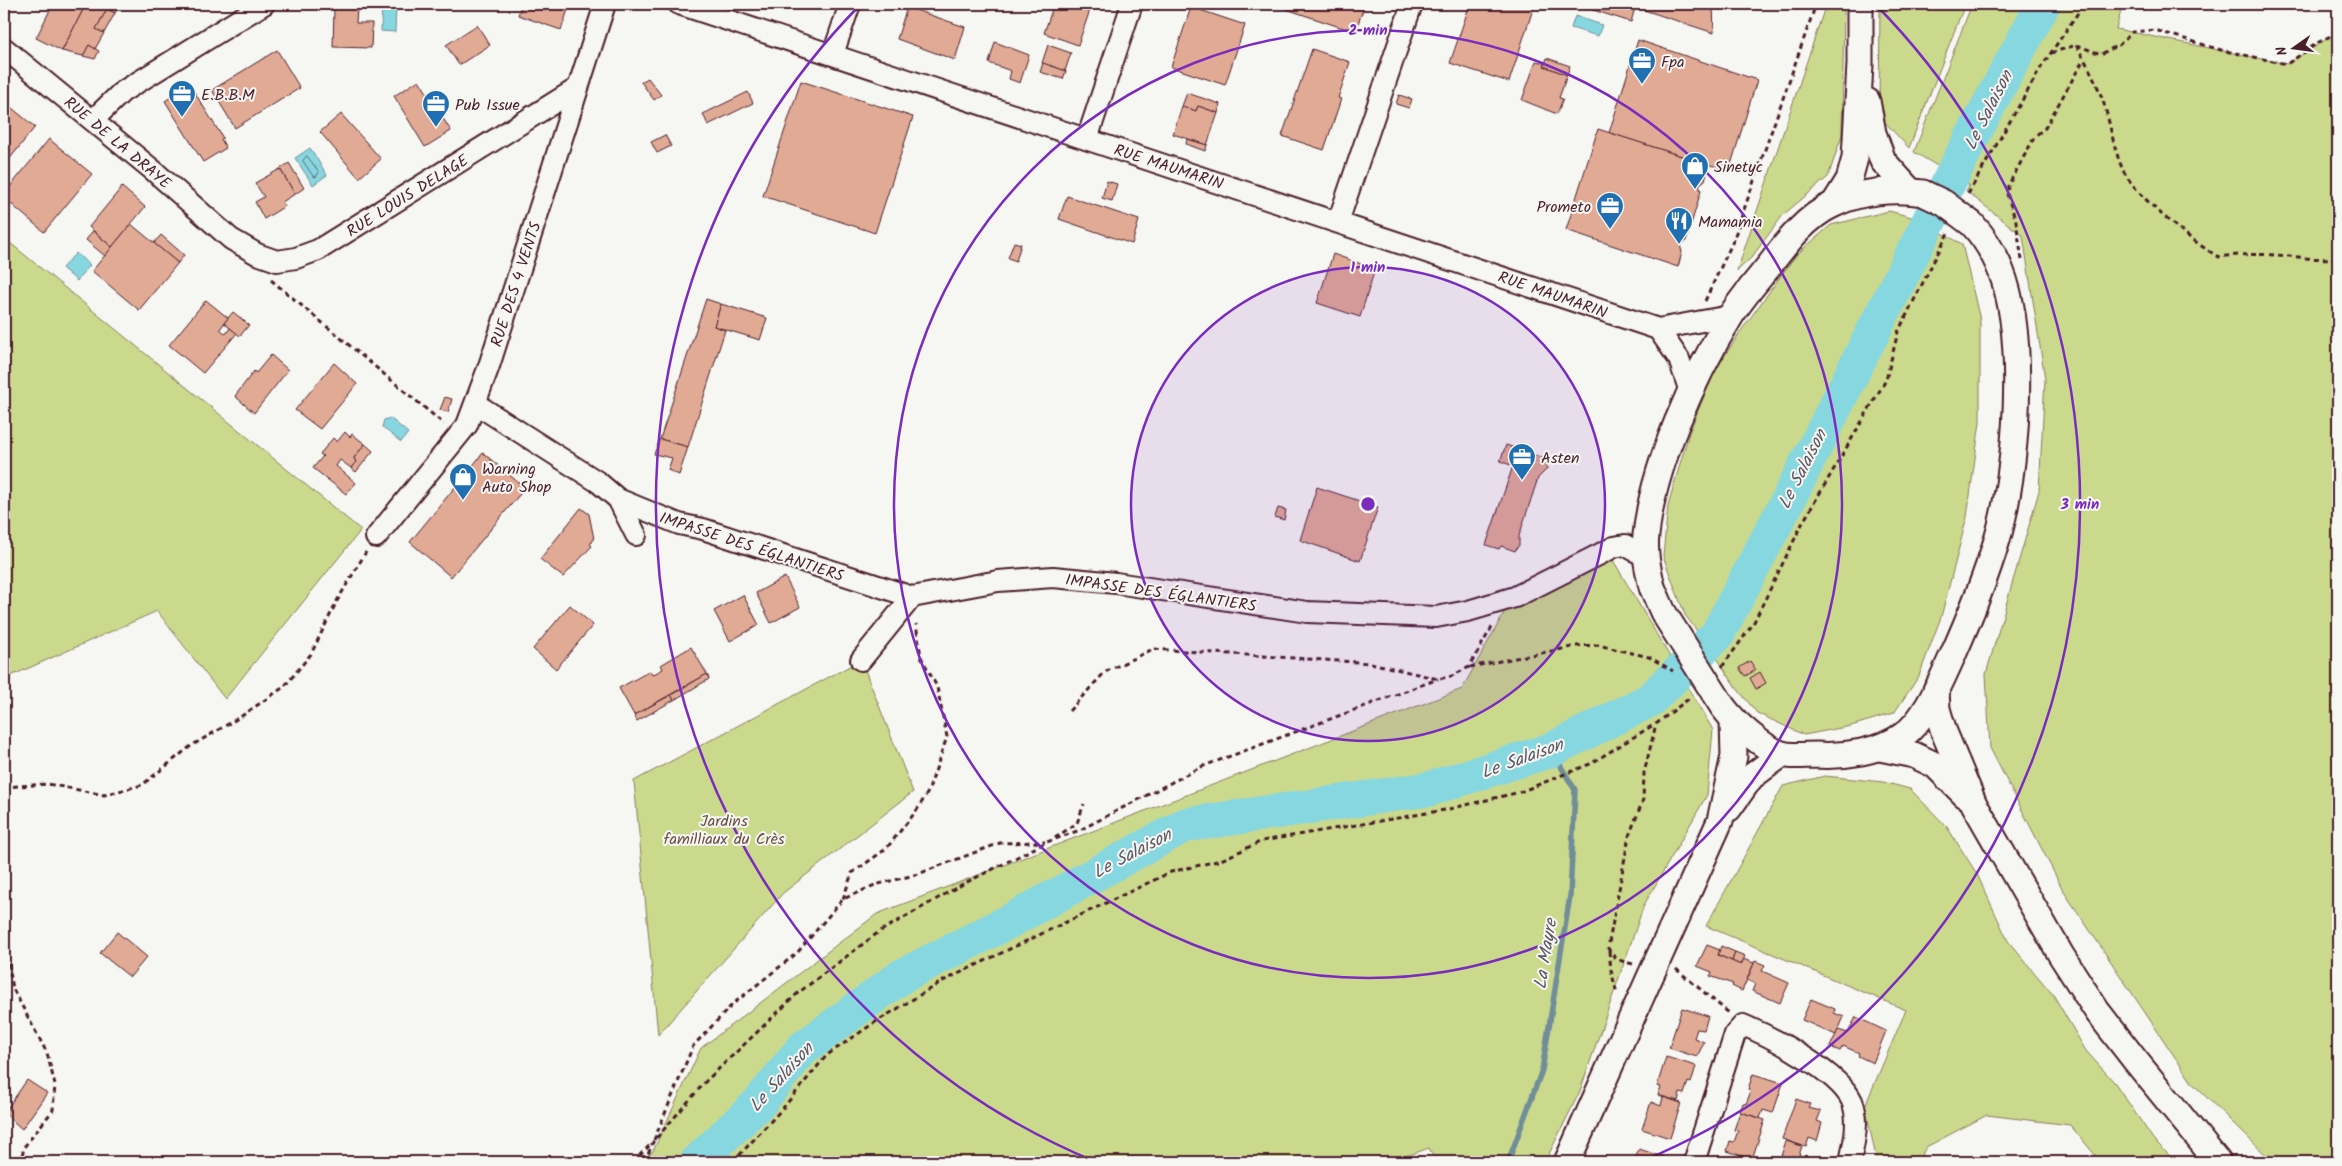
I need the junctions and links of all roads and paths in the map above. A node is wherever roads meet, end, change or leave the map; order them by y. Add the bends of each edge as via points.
1 (264, 4) edge
2 (605, 4) edge
3 (679, 4) edge
4 (850, 4) edge
5 (1132, 4) edge
6 (1412, 4) edge
7 (1860, 4) edge
8 (2084, 4) edge
9 (2338, 32) edge
10 (2076, 45) junction
11 (4, 48) edge
12 (2051, 53) junction
13 (833, 54) junction
14 (2084, 59) junction
15 (1860, 64) junction
16 (576, 89) junction
17 (93, 120) junction
18 (1087, 139) junction
19 (1972, 187) dead end
20 (1916, 192) junction
21 (1834, 204) junction
22 (1338, 222) junction
23 (231, 238) joint
24 (1944, 242) dead end
25 (2338, 260) edge
26 (2024, 269) dead end
27 (268, 278) dead end
28 (1730, 316) junction
29 (1658, 329) junction
30 (1690, 392) junction
31 (476, 404) junction
32 (458, 436) junction
33 (618, 499) junction
34 (636, 535) dead end
35 (376, 537) joint
36 (1646, 552) junction
37 (912, 597) junction
38 (1495, 622) dead end
39 (861, 660) dead end
40 (1469, 667) junction
41 (1717, 672) dead end
42 (1677, 674) dead end
43 (1438, 679) junction
44 (1688, 688) dead end
45 (1936, 690) junction
46 (1069, 711) dead end
47 (1728, 714) junction
48 (1656, 724) junction
49 (1880, 748) junction
50 (1782, 754) junction
51 (4, 787) edge
52 (1084, 804) dead end
53 (1974, 804) junction
54 (1720, 821) junction
55 (1048, 842) junction
56 (843, 899) junction
57 (4, 937) edge
58 (1608, 948) junction
59 (1660, 957) junction
60 (1633, 1017) junction
61 (1743, 1025) junction
62 (653, 1142) junction
63 (21, 1162) edge
64 (633, 1162) edge
65 (645, 1162) edge
66 (733, 1162) edge
67 (1567, 1162) edge
68 (1694, 1162) edge
69 (1850, 1162) edge
70 (2218, 1162) edge

1 - 17 street via 122,92
2 - 16 street, RUE DES 4 VENTS
3 - 13 street, RUE MAUMARIN
4 - 13 street
5 - 18 street
6 - 22 street
7 - 15 main road
8 - 12 path
9 - 10 path via 2287,64 2221,50 2155,30 2132,32 2119,45 2102,54
10 - 12 path
10 - 14 path
11 - 17 street, RUE DE LA DRAYE
12 - 19 path
13 - 18 street, RUE MAUMARIN
14 - 25 path via 2101,94 2123,170 2149,202 2191,238 2219,257 2283,254
14 - 26 path via 2045,128 2035,136 2008,186
15 - 20 main road via 1873,133 1883,161
15 - 21 main road via 1855,158 1849,180
16 - 23 street, RUE LOUIS DELAGE via 318,250 277,261 257,254
16 - 31 street, RUE DES 4 VENTS
17 - 23 street, RUE DE LA DRAYE
18 - 22 street, RUE MAUMARIN
20 - 21 main road via 1860,195
20 - 45 main road, bridge via 1944,203 1986,239 2002,272 2014,321 2017,384 2012,465 1998,539 1968,623
21 - 28 main road via 1791,237
22 - 29 street, RUE MAUMARIN
24 - 41 path via 1898,332 1886,380 1803,522 1753,624
27 - 32 path
28 - 29 street
28 - 30 main road
29 - 30 street via 1679,359
30 - 36 main road via 1663,464 1648,520
31 - 32 street, RUE DES 4 VENTS
31 - 33 street, IMPASSE DES ÉGLANTIERS via 598,482
32 - 35 street, RUE DES 4 VENTS
33 - 34 street, IMPASSE DES ÉGLANTIERS
33 - 37 street, IMPASSE DES ÉGLANTIERS via 679,524
35 - 51 path via 345,587 311,654 284,687 190,746 142,785 104,795 48,784
36 - 37 street, IMPASSE DES ÉGLANTIERS via 1639,553 1625,545 1614,547 1515,597 1436,617 1307,612 1116,583 1053,577 998,581
36 - 47 main road, bridge via 1652,587 1663,612
37 - 39 street
37 - 56 path via 921,657 937,687 947,737 928,792 917,810 886,849 852,873
38 - 40 path
40 - 42 path via 1598,644 1649,657
40 - 43 path
43 - 46 path via 1371,664 1153,650 1104,672
43 - 55 path via 1201,768 1080,830
44 - 48 path via 1695,694
45 - 49 main road via 1920,717 1903,736
45 - 53 main road via 1937,709 1944,732
47 - 50 main road
47 - 54 main road via 1734,756
48 - 58 path via 1644,773 1643,800 1628,836
48 - 66 path via 1590,764 1520,792 1445,810 1262,840 1221,860 1162,877 941,982 874,1022 827,1055 784,1108
49 - 50 main road via 1829,756
49 - 53 main road via 1914,755 1935,765
50 - 54 main road via 1751,777
52 - 55 path via 1077,823
53 - 70 main road via 2097,1011
54 - 59 main road
55 - 56 path via 1000,843
55 - 62 path via 962,884 879,932 798,993 706,1081
56 - 62 path via 796,953 733,1004 693,1046
57 - 63 path via 13,990 47,1053 54,1085 53,1110 24,1147
58 - 59 path via 1612,956 1635,965
58 - 60 path via 1620,1005
59 - 60 main road
59 - 61 path
60 - 67 main road
61 - 68 street via 1736,1034
61 - 69 street via 1822,1068 1842,1086 1852,1101 1856,1117
62 - 64 path
62 - 65 path

